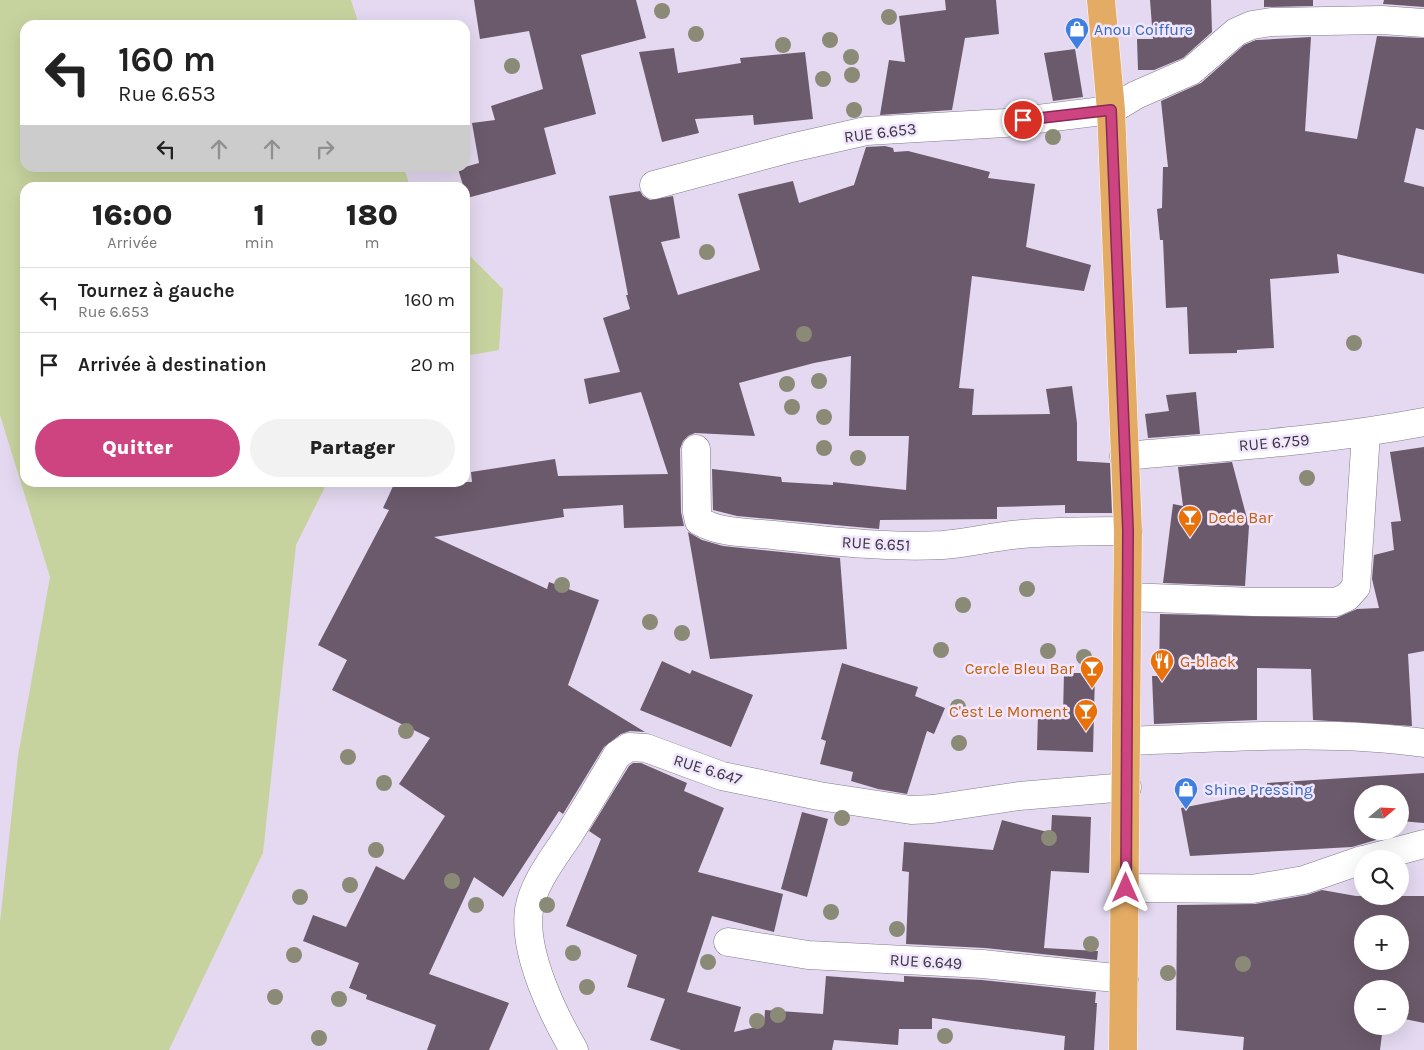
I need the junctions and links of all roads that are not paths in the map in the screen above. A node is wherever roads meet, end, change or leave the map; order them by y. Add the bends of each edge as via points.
1 (1101, 0) edge
2 (1424, 23) edge
3 (1111, 110) junction
4 (654, 186) dead end
5 (1424, 422) edge
6 (1366, 433) junction
7 (696, 448) dead end
8 (1124, 456) junction
9 (1128, 530) junction
10 (1128, 597) junction
11 (1128, 740) junction
12 (1424, 743) edge
13 (1127, 787) junction
14 (1424, 844) edge
15 (1401, 850) edge
16 (1354, 863) edge
17 (1126, 888) junction
18 (728, 942) dead end
19 (1124, 979) junction
20 (574, 1050) edge
21 (1123, 1050) edge

1 - 3 highway
2 - 3 street via 1382,20 1252,25 1236,32 1191,71 1136,95
3 - 4 street, RUE 6.653 via 1005,123 866,131
3 - 8 highway
5 - 6 street, RUE 6.759
6 - 8 street, RUE 6.759
6 - 10 street via 1356,587 1347,597 1336,602 1253,602
7 - 9 street, RUE 6.651 via 697,512 699,521 709,527 742,533 900,545 944,545 1031,533
8 - 9 highway
9 - 10 highway
10 - 11 highway
11 - 12 street via 1305,737 1395,739
11 - 13 highway
13 - 17 highway
13 - 20 street, RUE 6.647 via 1018,796 911,810 819,796 722,776 646,748 629,747 617,755 538,885 529,910 530,940 541,983
14 - 15 street
16 - 17 street via 1304,880 1252,890
17 - 19 highway
18 - 19 street, RUE 6.649 via 808,955 983,964
19 - 21 highway

